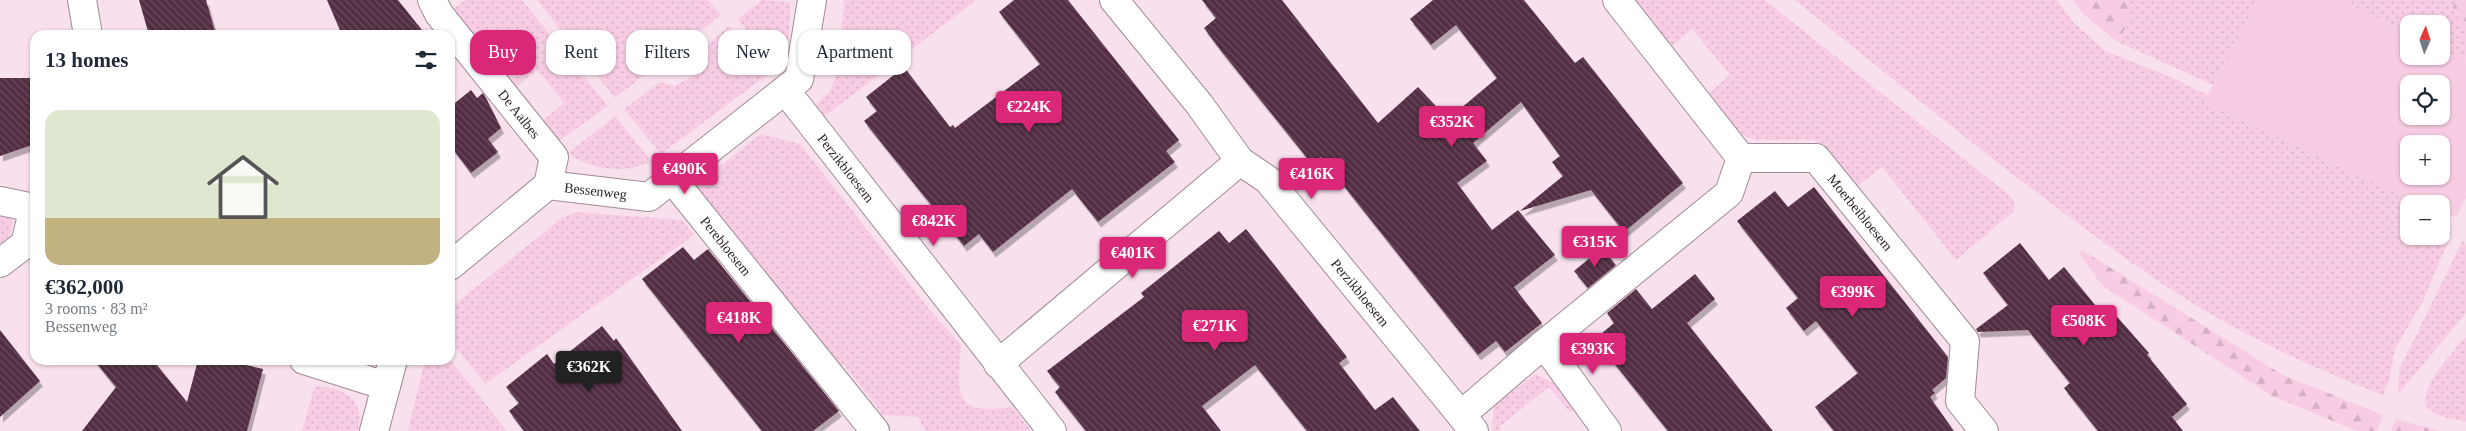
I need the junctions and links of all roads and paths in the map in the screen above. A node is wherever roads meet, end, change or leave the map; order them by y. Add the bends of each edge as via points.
1 (82, 0) edge
2 (432, 0) edge
3 (812, 0) edge
4 (1114, 0) edge
5 (1617, 0) edge
6 (87, 30) edge
7 (452, 30) edge
8 (455, 34) edge
9 (785, 90) junction
10 (1741, 158) junction
11 (1240, 161) junction
12 (672, 179) junction
13 (548, 185) junction
14 (0, 201) edge
15 (30, 206) edge
16 (30, 226) edge
17 (455, 262) edge
18 (0, 263) edge
19 (1544, 344) junction
20 (998, 364) junction
21 (320, 365) edge
22 (392, 365) edge
23 (386, 386) junction
24 (1468, 423) edge
25 (374, 431) edge
26 (875, 431) edge
27 (1052, 431) edge
28 (1607, 431) edge
29 (1984, 431) edge

1 - 6 street
2 - 7 street, De Aalbes
3 - 9 street, Bessenweg via 799,78
4 - 11 street, Perzikbloesem via 1199,104
5 - 10 street
8 - 13 street, De Aalbes via 554,157
9 - 12 street, Bessenweg
9 - 20 street, Perzikbloesem
10 - 19 street via 1729,193
10 - 29 street, Moerbeibloesem via 1816,158 1965,340 1960,400
11 - 20 street
11 - 24 street, Perzikbloesem via 1268,180
12 - 13 street, Bessenweg via 649,197
12 - 26 street, Perebloesem
13 - 17 street, Bessenweg
14 - 15 street
16 - 18 street via 25,244
19 - 24 street
19 - 28 street
20 - 27 street, Perzikbloesem
21 - 23 street
22 - 23 street
23 - 25 street

